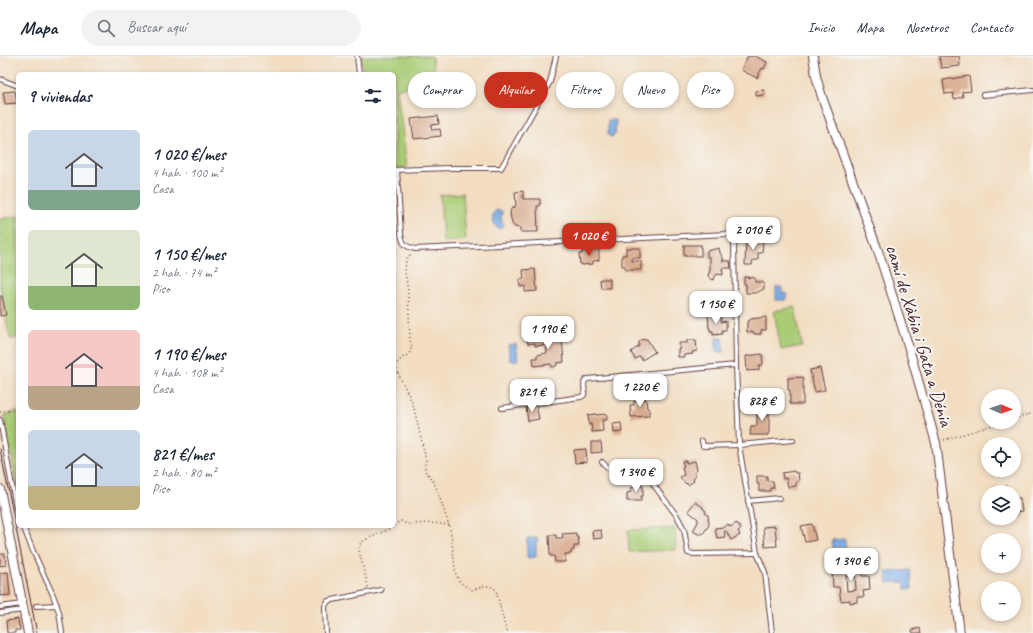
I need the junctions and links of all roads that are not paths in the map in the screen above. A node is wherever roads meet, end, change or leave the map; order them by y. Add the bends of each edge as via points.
1 (357, 56) edge
2 (556, 56) edge
3 (813, 56) edge
4 (358, 72) edge
5 (0, 78) edge
6 (16, 85) edge
7 (1033, 90) edge
8 (983, 95) dead end
9 (396, 170) edge
10 (396, 181) edge
11 (736, 365) junction
12 (502, 408) dead end
13 (0, 420) edge
14 (793, 440) dead end
15 (702, 441) dead end
16 (739, 445) junction
17 (602, 462) dead end
18 (0, 489) edge
19 (779, 498) dead end
20 (748, 501) junction
21 (16, 508) edge
22 (25, 528) edge
23 (756, 552) junction
24 (381, 590) dead end
25 (56, 605) junction
26 (36, 606) dead end
27 (0, 607) edge
28 (23, 607) junction
29 (0, 614) edge
30 (28, 633) edge
31 (62, 633) edge
32 (326, 633) edge
33 (772, 633) edge
34 (960, 633) edge

1 - 4 lane
2 - 9 lane via 550,82 501,168
3 - 34 street, camí de Xàbia i Gata a Dénia via 822,97 878,251 936,443
5 - 6 lane
7 - 8 lane
10 - 11 lane via 403,242 415,249 727,234 732,236
11 - 12 lane via 588,379 584,382 585,392 581,397
11 - 16 lane
13 - 21 lane
14 - 16 lane
15 - 16 lane via 702,446
16 - 20 lane
17 - 23 lane via 615,470 640,467 646,471 684,529 688,553
18 - 28 street
19 - 20 lane
20 - 23 lane
22 - 25 lane
23 - 33 lane via 765,572
24 - 32 lane via 328,601 325,606
25 - 26 lane
25 - 31 lane
27 - 28 lane
28 - 29 lane
28 - 30 street

